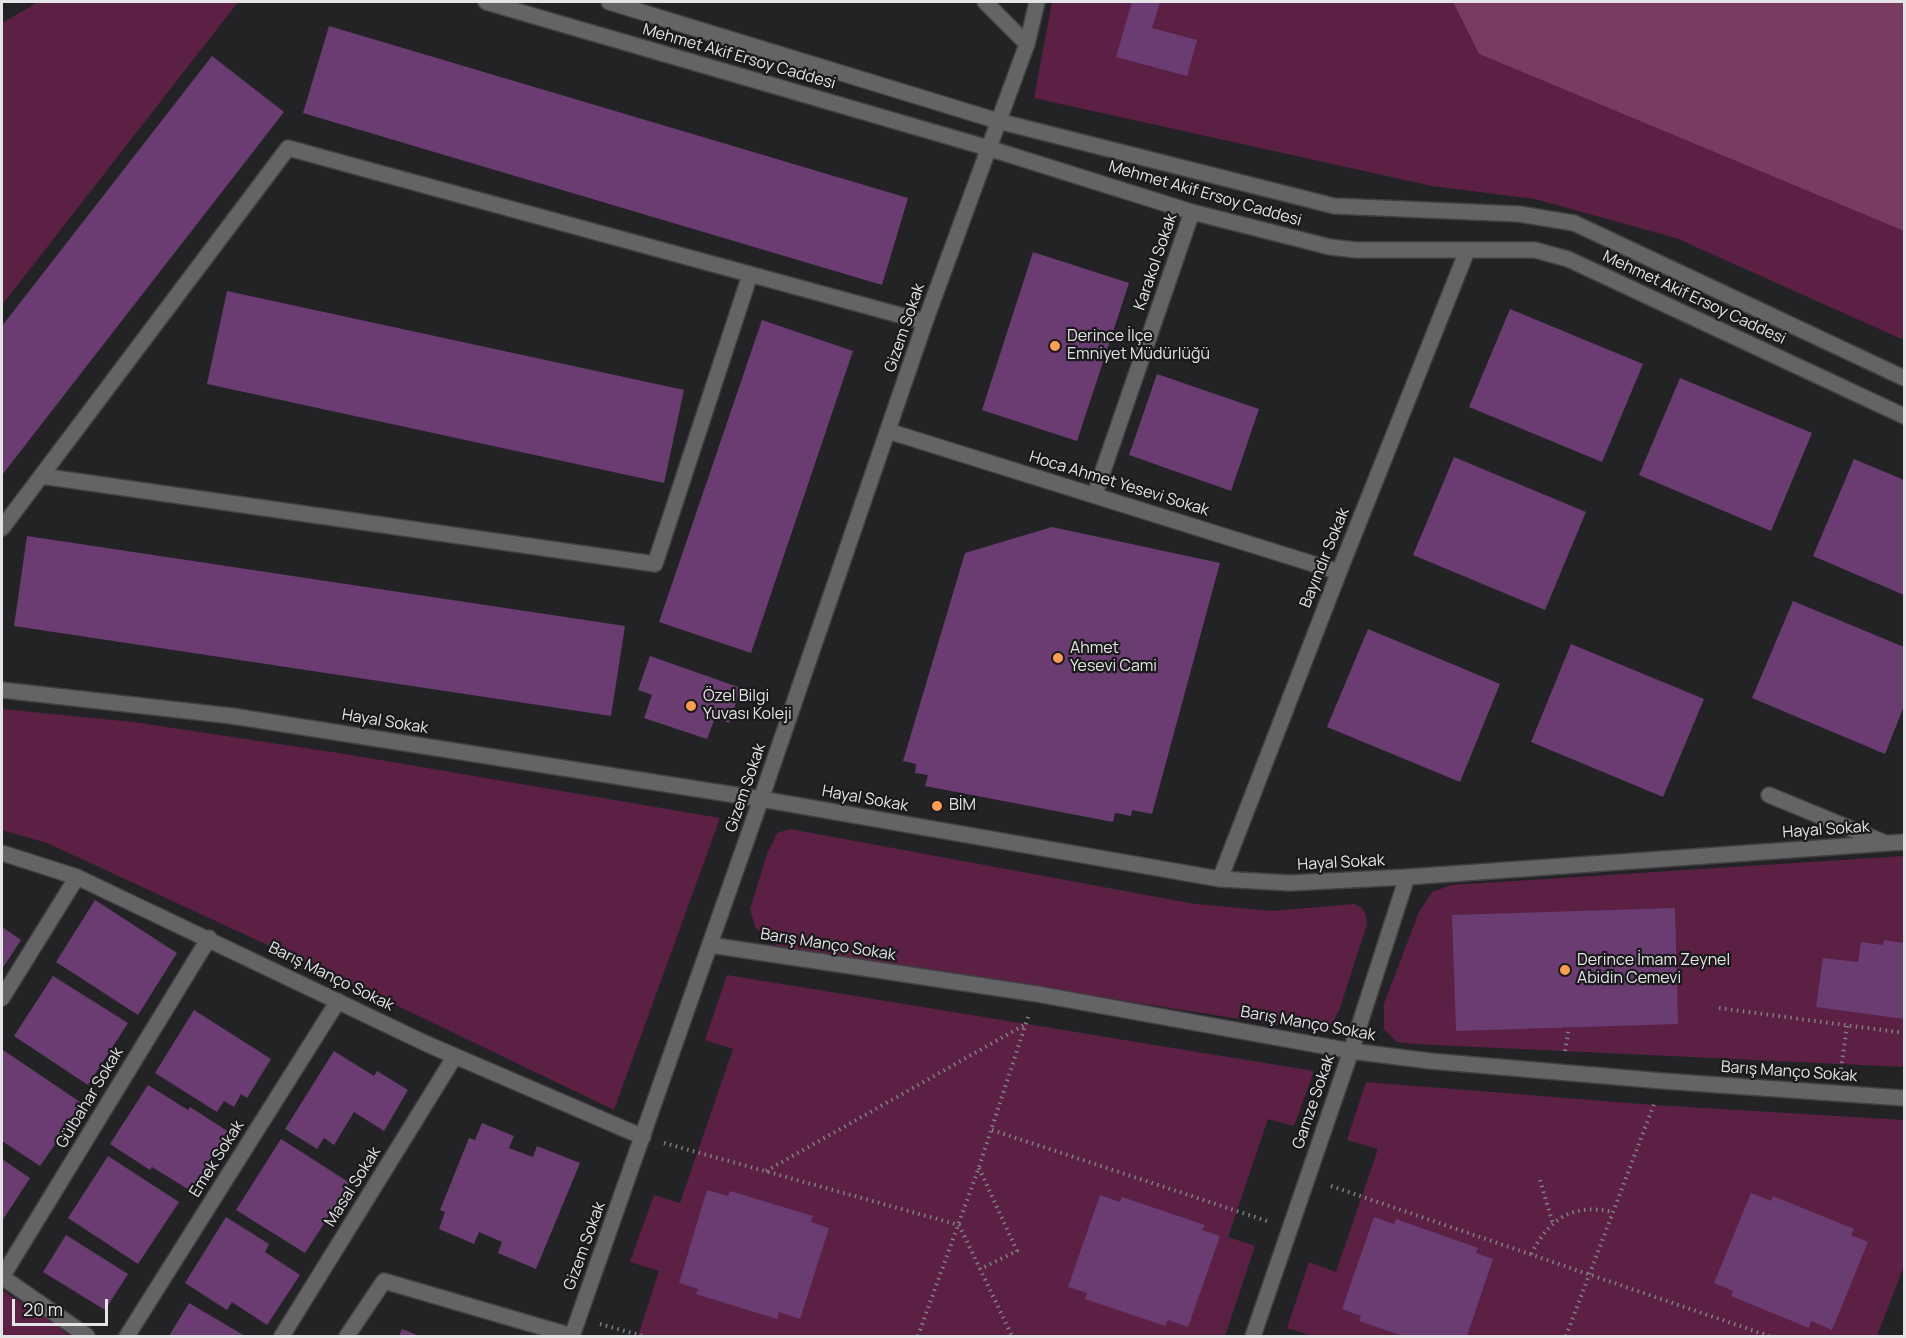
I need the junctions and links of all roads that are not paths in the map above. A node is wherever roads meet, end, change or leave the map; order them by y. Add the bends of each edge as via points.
1 (486, 2) edge
2 (609, 2) edge
3 (985, 2) edge
4 (1037, 2) edge
5 (1027, 44) junction
6 (998, 121) junction
7 (988, 148) junction
8 (1192, 212) junction
9 (1467, 251) junction
10 (750, 274) junction
11 (926, 322) junction
12 (1905, 378) edge
13 (1905, 416) edge
14 (888, 431) junction
15 (41, 476) junction
16 (1095, 494) junction
17 (2, 528) edge
18 (1339, 572) junction
19 (2, 690) edge
20 (1769, 795) dead end
21 (761, 800) junction
22 (1905, 842) edge
23 (1887, 843) junction
24 (2, 853) edge
25 (77, 877) junction
26 (1407, 877) junction
27 (1220, 879) junction
28 (209, 938) junction
29 (710, 945) junction
30 (2, 998) edge
31 (338, 1001) junction
32 (1351, 1051) junction
33 (455, 1056) junction
34 (1905, 1098) edge
35 (643, 1137) junction
36 (2, 1277) edge
37 (87, 1336) edge
38 (127, 1336) edge
39 (282, 1336) edge
40 (347, 1336) edge
41 (572, 1336) edge
42 (1253, 1336) edge

1 - 7 street, Mehmet Akif Ersoy Caddesi
2 - 6 street, Mehmet Akif Ersoy Caddesi
3 - 5 street
4 - 5 street, Gizem Sokak
5 - 6 street, Gizem Sokak
6 - 7 street, Gizem Sokak
6 - 12 street, Mehmet Akif Ersoy Caddesi via 1334,206 1519,214 1574,223
7 - 8 street, Mehmet Akif Ersoy Caddesi
7 - 11 street, Gizem Sokak
8 - 9 street, Mehmet Akif Ersoy Caddesi via 1330,247
8 - 16 street, Karakol Sokak
9 - 13 street, Mehmet Akif Ersoy Caddesi via 1535,250 1568,259
9 - 18 street, Bayındır Sokak
10 - 11 street
10 - 15 street via 288,148
10 - 15 street via 655,564
11 - 14 street, Gizem Sokak
14 - 16 street, Hoca Ahmet Yesevi Sokak
14 - 21 street, Gizem Sokak
15 - 17 street
16 - 18 street, Hoca Ahmet Yesevi Sokak
18 - 27 street, Bayındır Sokak
19 - 21 street, Hayal Sokak via 232,716
20 - 23 street
21 - 27 street, Hayal Sokak
21 - 29 street, Gizem Sokak
22 - 23 street, Hayal Sokak
23 - 26 street, Hayal Sokak
24 - 25 street, Barış Manço Sokak
25 - 28 street, Barış Manço Sokak
25 - 30 street
26 - 27 street, Hayal Sokak via 1290,883
26 - 32 street, Gamze Sokak
28 - 31 street, Barış Manço Sokak
28 - 36 street, Gülbahar Sokak
29 - 32 street, Barış Manço Sokak via 1037,994
29 - 35 street, Gizem Sokak
31 - 33 street, Barış Manço Sokak
31 - 38 street, Emek Sokak
32 - 34 street, Barış Manço Sokak via 1663,1081
32 - 42 street, Gamze Sokak
33 - 35 street, Barış Manço Sokak
33 - 39 street, Masal Sokak
35 - 41 street, Gizem Sokak
36 - 37 street
40 - 41 street via 384,1281

